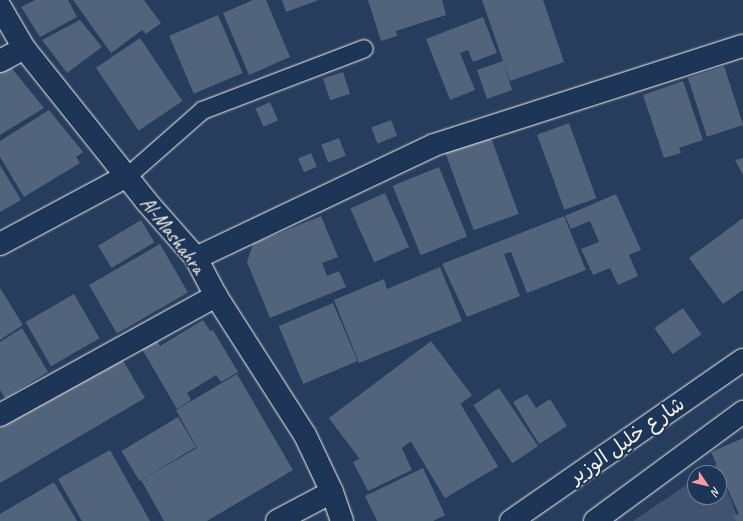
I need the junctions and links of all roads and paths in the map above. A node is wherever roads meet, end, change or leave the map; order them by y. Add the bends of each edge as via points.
1 (0, 7) edge
2 (743, 46) edge
3 (24, 48) junction
4 (364, 48) dead end
5 (0, 60) edge
6 (127, 176) junction
7 (0, 244) edge
8 (196, 258) junction
9 (216, 296) junction
10 (743, 360) edge
11 (743, 412) edge
12 (0, 415) edge
13 (332, 492) junction
14 (277, 521) edge
15 (342, 521) edge
16 (511, 521) edge
17 (594, 521) edge

1 - 3 street, Al-Mashahra
2 - 8 street via 434,145
3 - 5 street
3 - 6 street, Al-Mashahra
4 - 6 lane via 202,110
6 - 7 street
6 - 8 street, Al-Mashahra
8 - 9 street, Al-Mashahra
9 - 12 street
9 - 13 street, Al-Mashahra via 301,429
10 - 16 street, شارع خليل الوزير
11 - 17 street
13 - 14 street
13 - 15 street, Al-Mashahra

